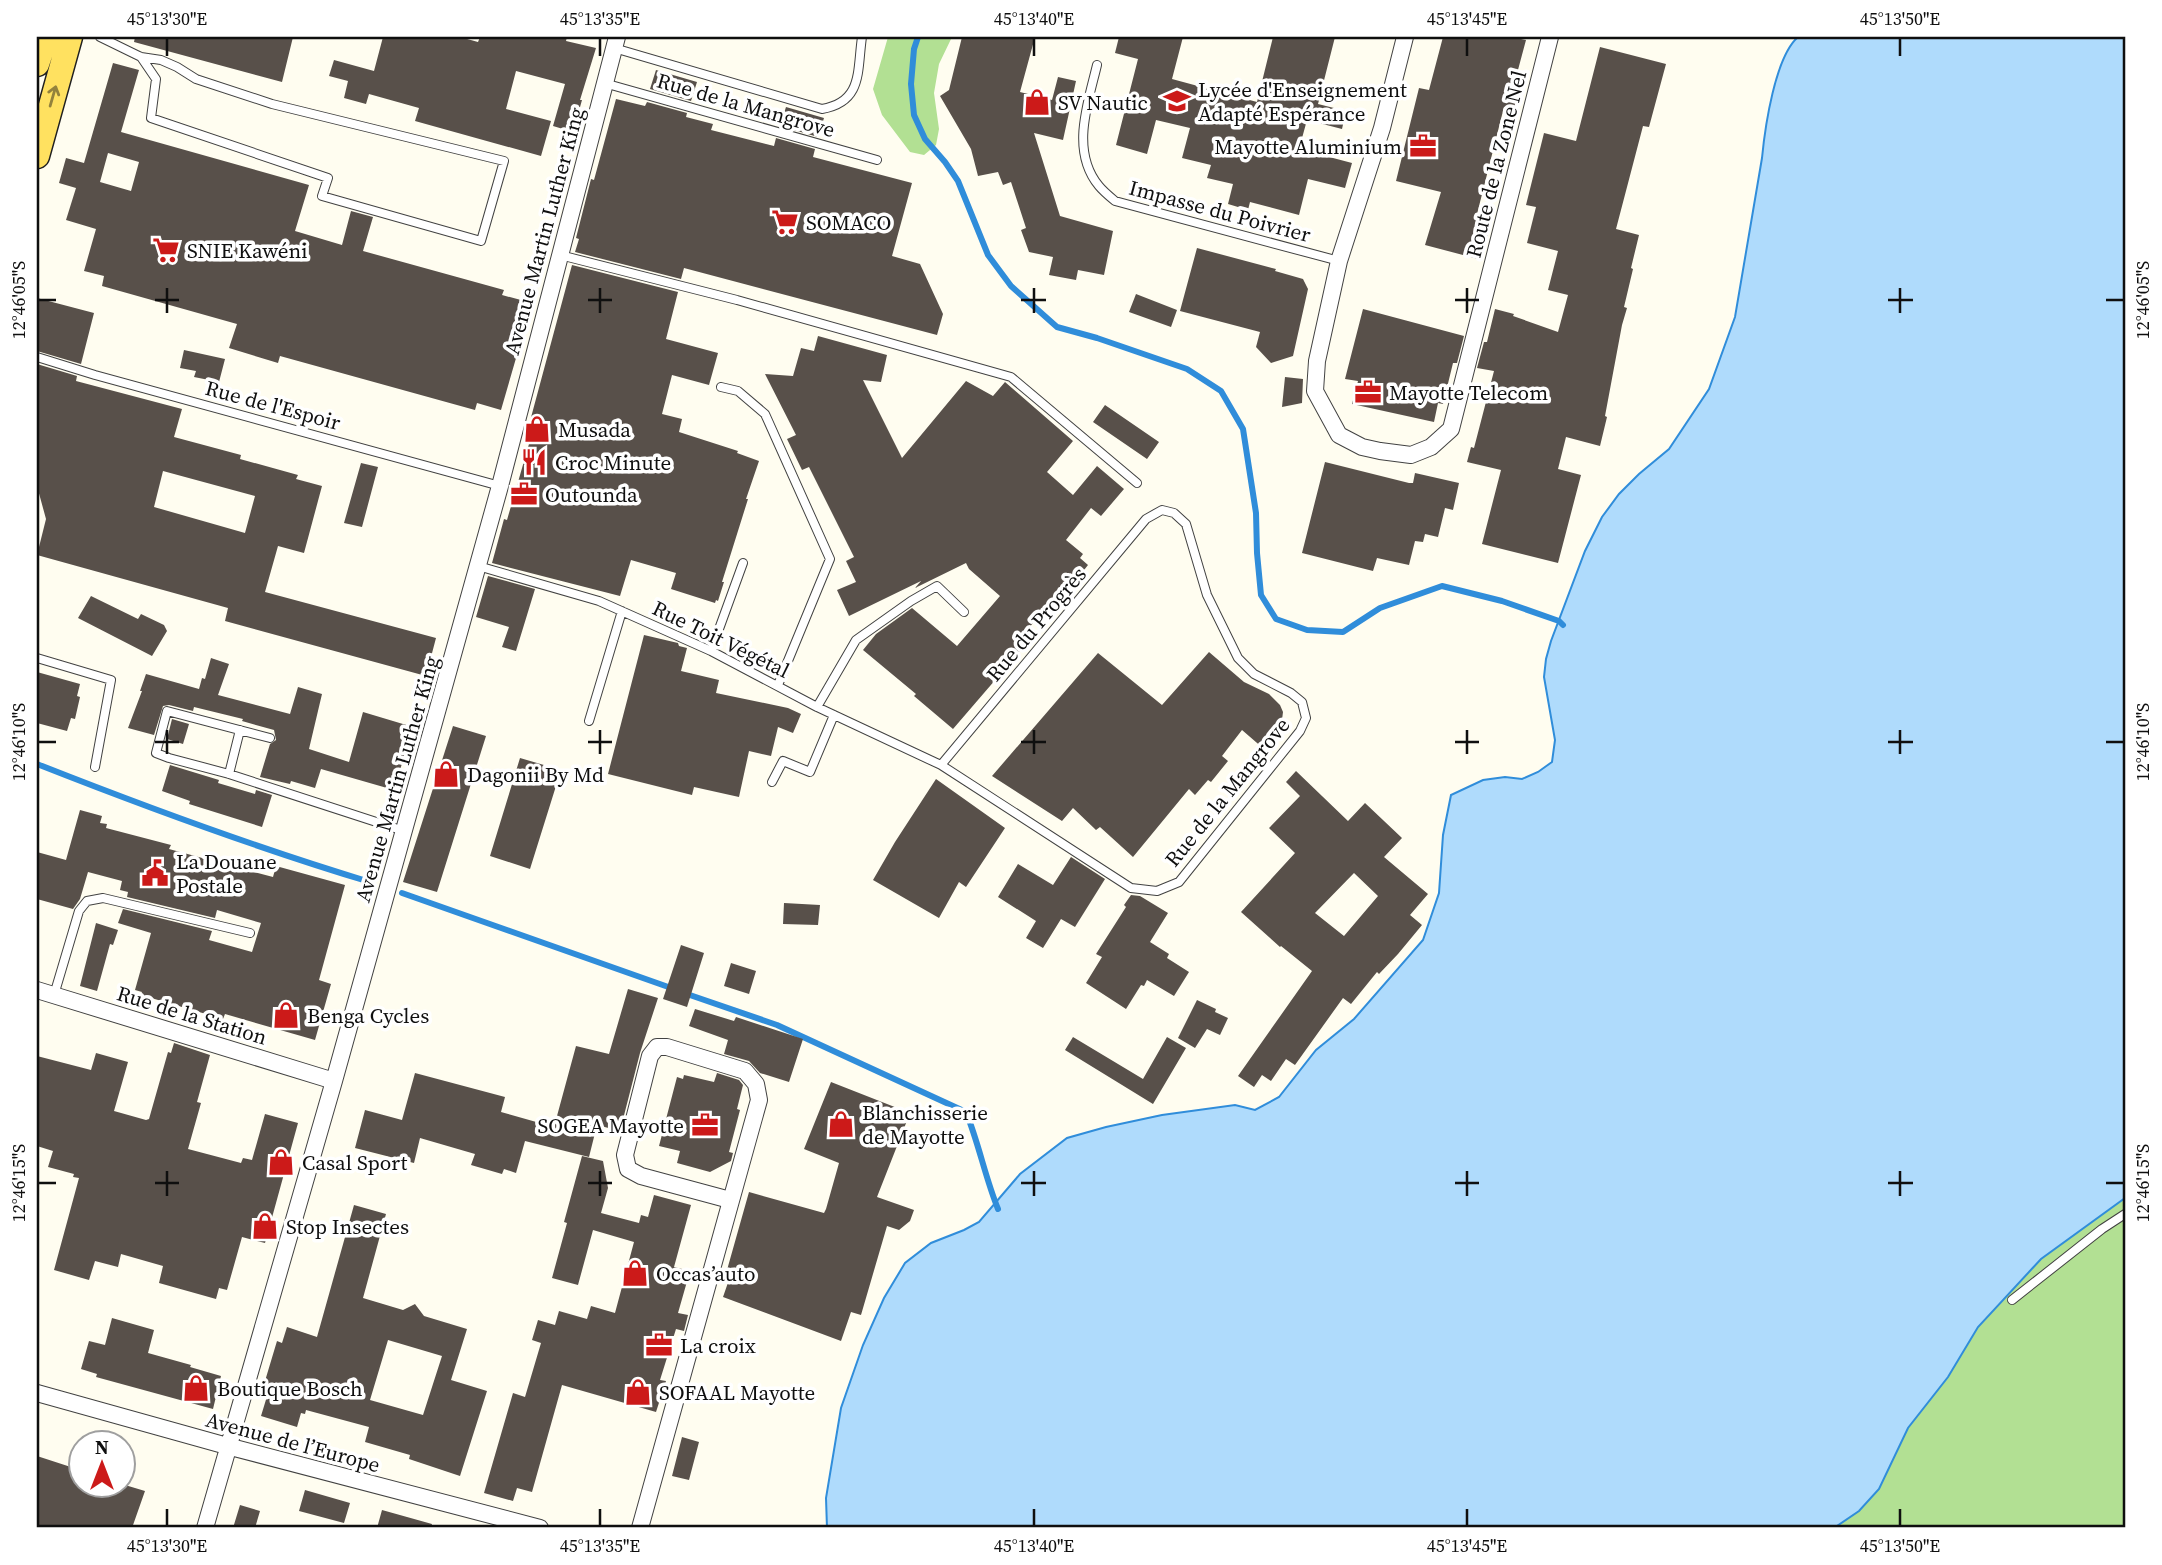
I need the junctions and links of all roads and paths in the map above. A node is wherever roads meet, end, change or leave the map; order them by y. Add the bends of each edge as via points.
1 (46, 37) edge
2 (70, 37) edge
3 (100, 37) edge
4 (862, 37) edge
5 (1405, 37) edge
6 (1550, 37) edge
7 (615, 42) edge
8 (141, 57) junction
9 (37, 64) edge
10 (1097, 65) dead end
11 (604, 83) junction
12 (37, 156) edge
13 (877, 160) dead end
14 (560, 255) junction
15 (1339, 261) junction
16 (37, 357) edge
17 (721, 387) dead end
18 (1137, 483) dead end
19 (500, 486) junction
20 (1162, 510) joint
21 (743, 563) dead end
22 (478, 566) junction
23 (622, 611) junction
24 (964, 612) dead end
25 (711, 651) junction
26 (37, 658) edge
27 (778, 685) junction
28 (817, 707) junction
29 (834, 715) junction
30 (589, 721) dead end
31 (240, 730) junction
32 (270, 738) dead end
33 (941, 765) junction
34 (95, 767) dead end
35 (229, 774) junction
36 (772, 782) dead end
37 (404, 831) junction
38 (250, 933) dead end
39 (37, 990) edge
40 (54, 995) junction
41 (334, 1081) junction
42 (730, 1200) junction
43 (2125, 1214) edge
44 (2012, 1300) dead end
45 (37, 1393) edge
46 (227, 1446) junction
47 (205, 1528) edge
48 (540, 1528) edge
49 (640, 1528) edge

1 - 9 main road
12 -> 2 main road
3 - 8 lane
4 - 7 lane via 854,90 836,107 821,109
5 - 15 street, Route de la Zone Nel via 1382,128
6 - 15 street, Route de la Zone Nel via 1451,429 1431,447 1411,455 1362,447 1339,435 1315,391
7 - 11 street, Avenue Martin Luther King
8 - 8 lane via 156,79 151,118 328,178 322,195 481,241 504,161 272,104 197,79 161,60
10 - 15 lane, Impasse du Poivrier via 1083,142 1086,164 1098,185 1115,201
11 - 13 lane, Rue de la Mangrove
11 - 14 street, Avenue Martin Luther King
14 - 18 lane via 1011,377
14 - 19 street, Avenue Martin Luther King
16 - 19 lane, Rue de l'Espoir
17 - 27 lane via 738,391 765,414 830,559
19 - 22 street, Avenue Martin Luther King
20 - 33 lane, Rue du Progrès via 1146,519
20 - 33 lane, Rue de la Mangrove via 1186,524 1207,595 1238,659 1254,674 1302,702 1306,718 1179,882 1157,891 1131,888
21 - 25 lane
22 - 23 lane, Rue Toit Végétal
22 - 37 street, Avenue Martin Luther King
23 - 25 lane, Rue Toit Végétal
23 - 30 lane
24 - 28 lane via 937,586 911,601 856,640
25 - 27 lane, Rue Toit Végétal
26 - 34 lane via 111,680
27 - 28 lane, Rue Toit Végétal
28 - 29 lane, Rue Toit Végétal
29 - 33 lane, Rue Toit Végétal
29 - 36 lane via 810,772 783,761
31 - 32 lane
31 - 35 lane
31 - 35 lane via 167,711 156,753
35 - 37 lane
37 - 41 street, Avenue Martin Luther King
38 - 40 lane via 103,898 87,901 79,911
39 - 40 street, Rue de la Station
40 - 41 street, Rue de la Station
41 - 46 street, Avenue Martin Luther King
42 - 42 street via 628,1169 625,1155 650,1056 657,1047 745,1072 756,1084 759,1100
42 - 49 street
43 - 44 lane
45 - 46 street, Avenue de l’Europe
46 - 47 street, Avenue Martin Luther King
46 - 48 street, Avenue de l’Europe

